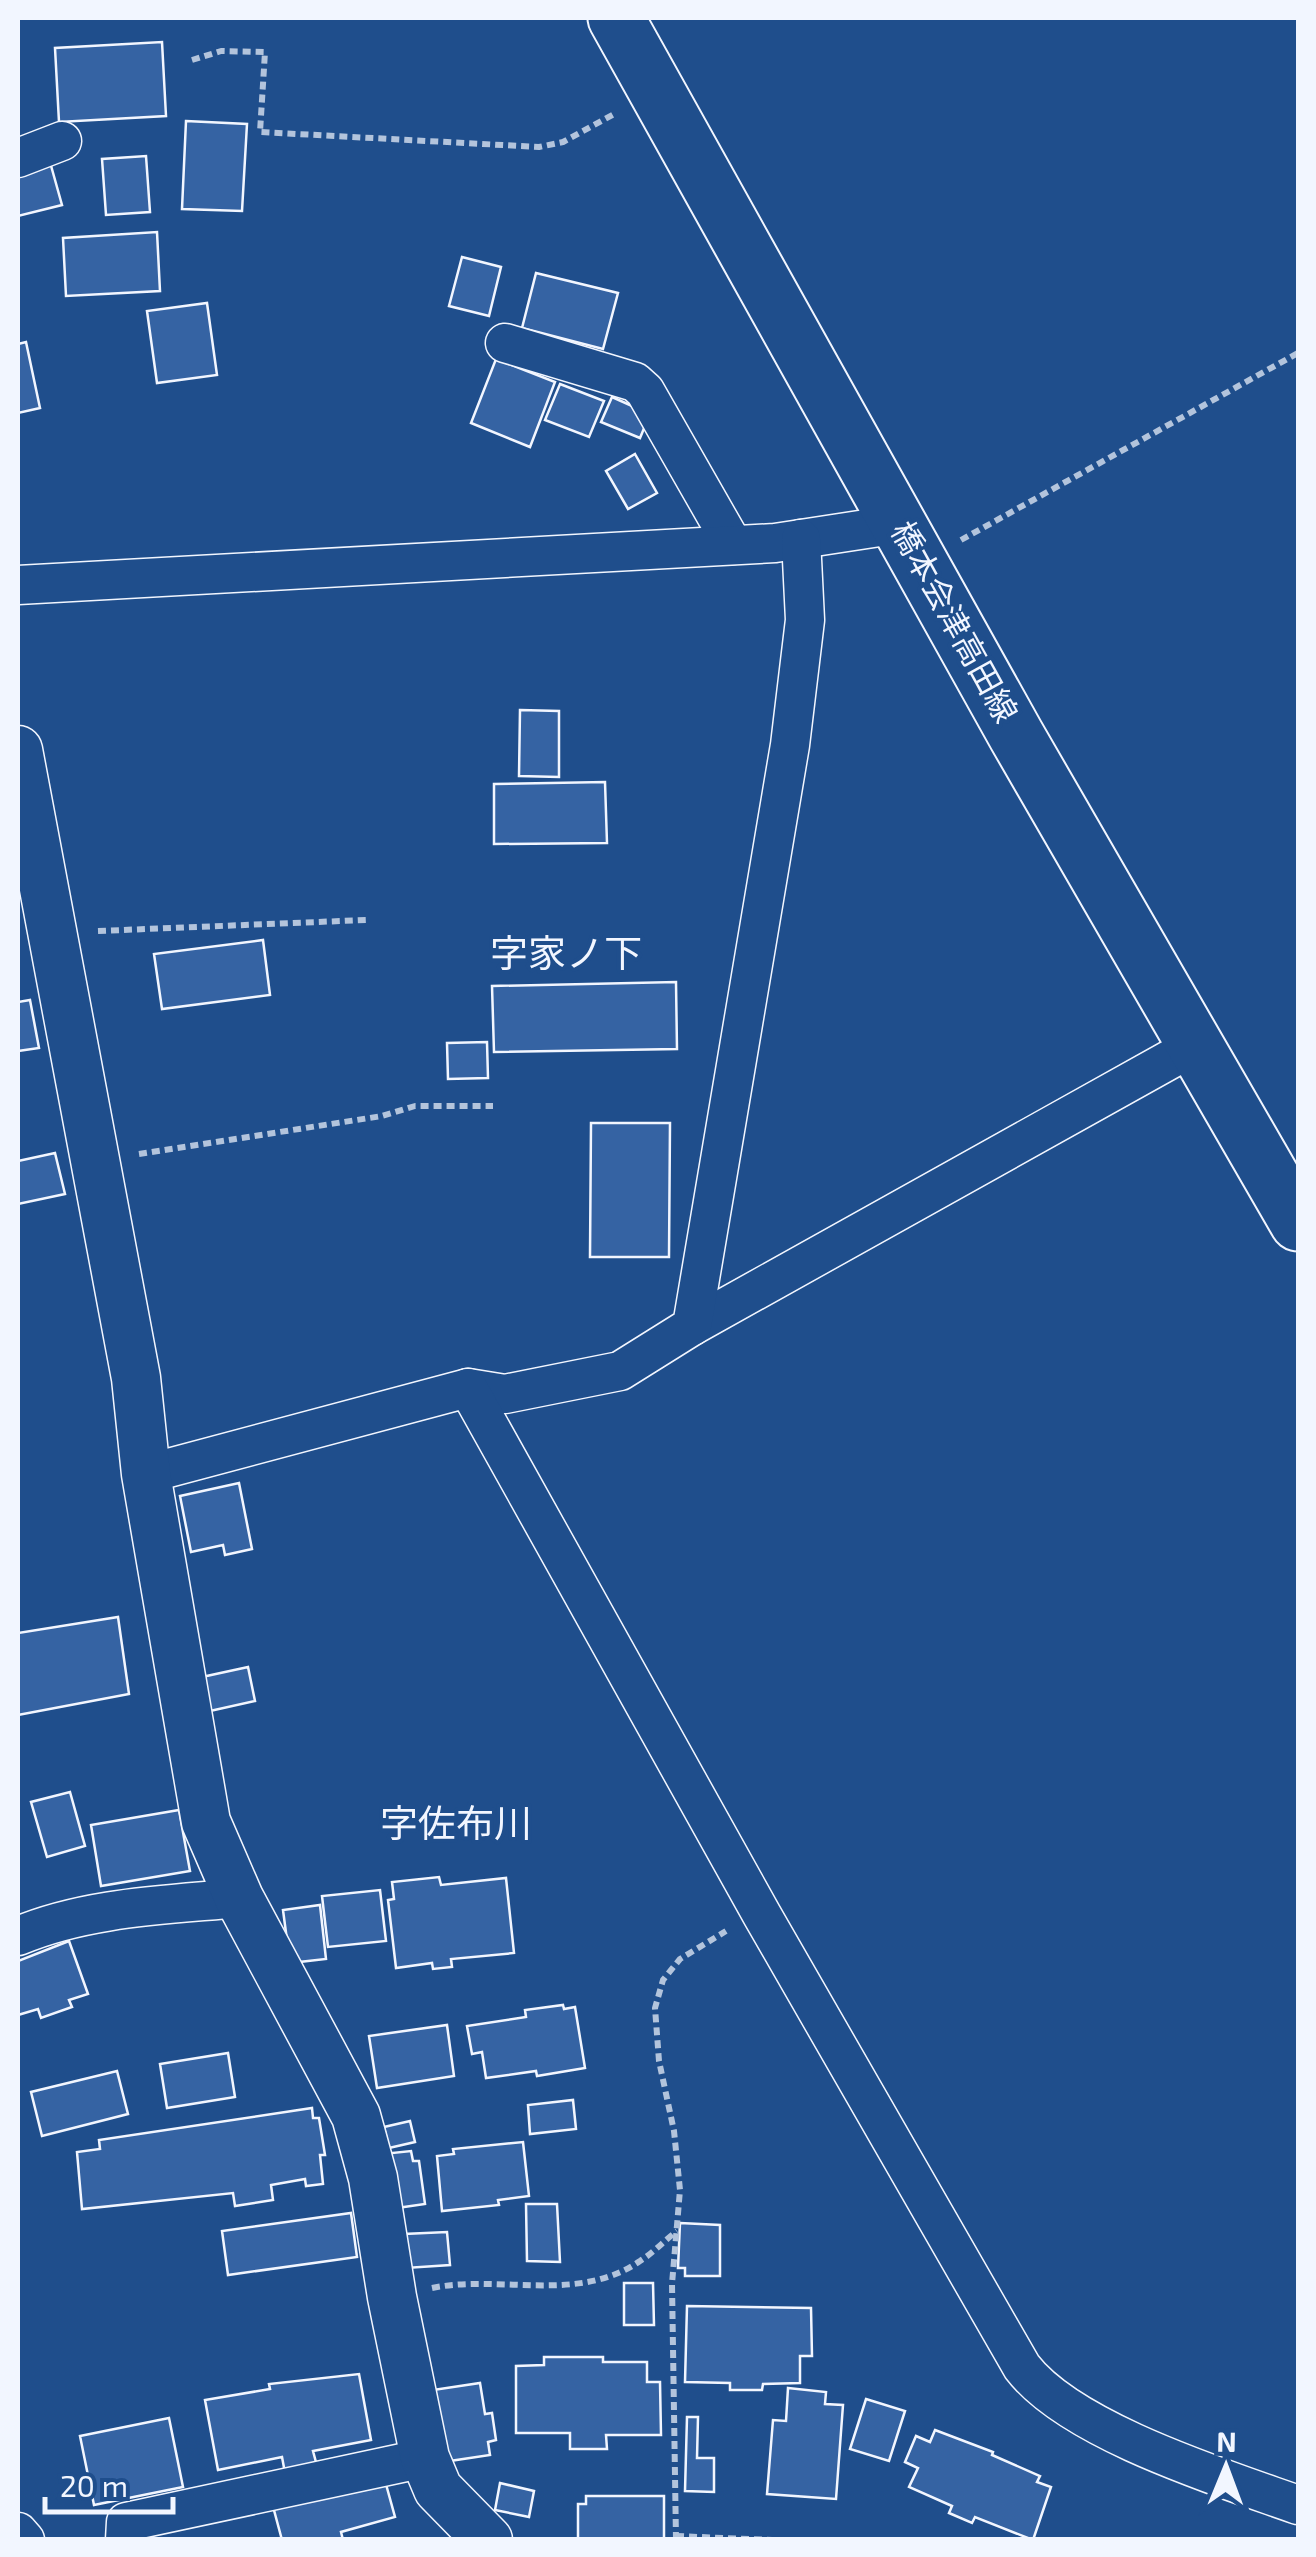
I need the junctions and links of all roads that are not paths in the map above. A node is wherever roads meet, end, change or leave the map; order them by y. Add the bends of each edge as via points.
1 (616, 18) edge
2 (62, 141) dead end
3 (18, 158) edge
4 (505, 343) dead end
5 (801, 539) junction
6 (733, 544) junction
7 (910, 544) junction
8 (18, 585) edge
9 (18, 750) edge
10 (1196, 1045) junction
11 (1298, 1223) edge
12 (692, 1326) junction
13 (468, 1388) junction
14 (146, 1474) junction
15 (240, 1898) junction
16 (18, 1936) edge
17 (425, 2458) junction
18 (1298, 2504) edge
19 (18, 2532) edge
20 (26, 2540) edge
21 (126, 2540) edge
22 (488, 2540) edge

1 - 7 main road, 橋本会津高田線
2 - 3 street
4 - 6 street via 635,382
5 - 6 street
5 - 7 street
5 - 12 street via 805,620 790,745
6 - 8 street
7 - 10 main road, 橋本会津高田線
9 - 14 street via 136,1378
10 - 11 main road, 橋本会津高田線
10 - 12 street
12 - 13 street via 620,1371 505,1394
13 - 14 street
13 - 18 street via 1031,2379 1075,2412 1174,2460
14 - 15 street via 206,1822
15 - 16 street via 124,1908
15 - 17 street via 356,2116
17 - 21 street via 126,2522
17 - 22 street via 438,2489
19 - 20 street

